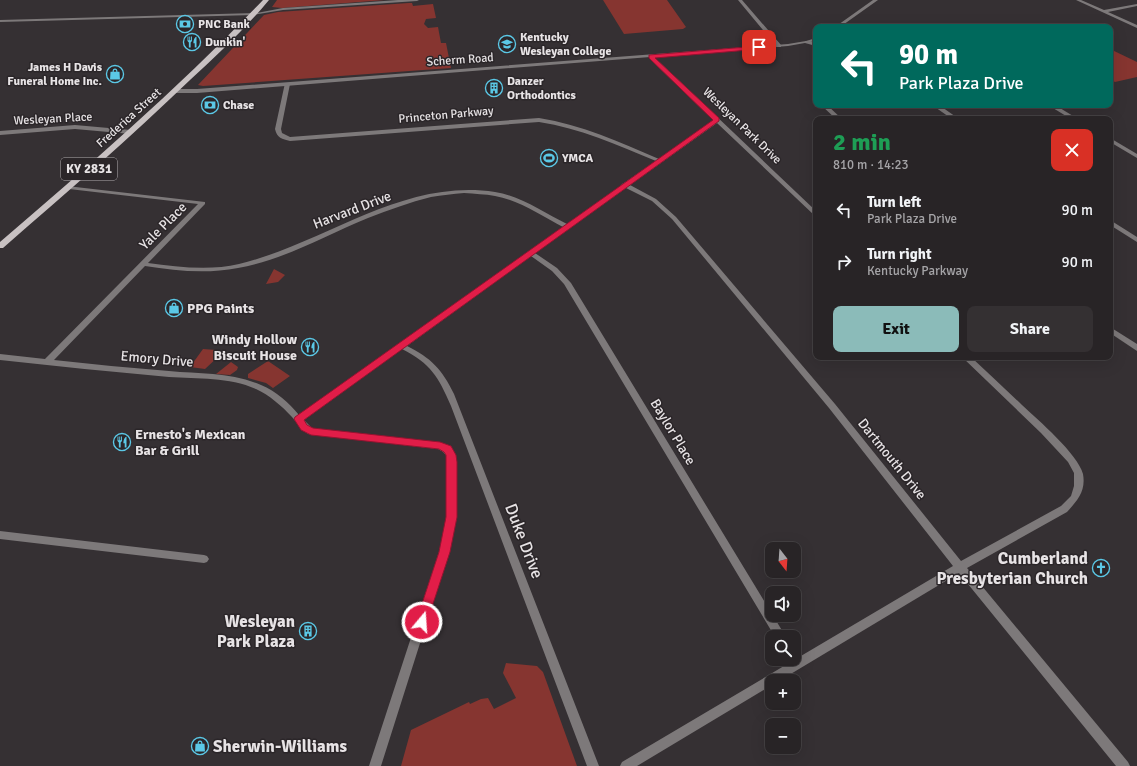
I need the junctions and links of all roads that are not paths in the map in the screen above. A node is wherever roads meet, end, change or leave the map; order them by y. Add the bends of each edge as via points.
1 (266, 0) edge
2 (390, 0) edge
3 (417, 0) edge
4 (740, 0) edge
5 (876, 0) edge
6 (1078, 0) edge
7 (384, 2) junction
8 (1137, 5) edge
9 (260, 7) junction
10 (283, 9) junction
11 (1103, 12) junction
12 (253, 14) junction
13 (0, 21) edge
14 (841, 24) edge
15 (1137, 28) edge
16 (813, 40) edge
17 (807, 42) junction
18 (813, 44) edge
19 (779, 46) junction
20 (651, 56) junction
21 (287, 84) junction
22 (176, 91) junction
23 (827, 108) edge
24 (940, 108) edge
25 (1056, 108) edge
26 (836, 116) edge
27 (952, 116) edge
28 (1070, 116) edge
29 (717, 120) junction
30 (131, 132) junction
31 (0, 133) edge
32 (1113, 142) edge
33 (1137, 156) edge
34 (660, 161) junction
35 (624, 186) junction
36 (69, 187) junction
37 (813, 211) edge
38 (1113, 224) edge
39 (567, 227) junction
40 (1137, 240) edge
41 (0, 246) edge
42 (530, 253) junction
43 (143, 264) junction
44 (1113, 331) edge
45 (401, 346) junction
46 (1137, 348) edge
47 (0, 357) edge
48 (969, 360) edge
49 (47, 362) junction
50 (299, 419) junction
51 (0, 535) edge
52 (204, 559) dead end
53 (960, 567) junction
54 (777, 630) edge
55 (801, 659) edge
56 (789, 666) edge
57 (375, 766) edge
58 (593, 766) edge
59 (626, 766) edge
60 (1124, 766) edge

1 - 9 main road, Frederica Street / KY 2831
2 - 7 street
3 - 7 street
4 - 19 street
5 - 14 street
6 - 11 street
7 - 10 street
8 - 11 street
9 - 10 street
9 - 12 main road, Frederica Street / KY 2831
10 - 12 street
11 - 15 street
12 - 13 street
12 - 22 main road, Frederica Street / KY 2831
16 - 17 street, Scherm Road
17 - 18 street
17 - 19 street, Scherm Road
19 - 20 street, Scherm Road
20 - 21 street, Scherm Road
20 - 29 street, Wesleyan Park Drive
21 - 22 street, Scherm Road
21 - 34 street, Princeton Parkway via 278,129 279,134 290,139 539,120 578,128
22 - 30 main road, Frederica Street / KY 2831
23 - 26 street
24 - 27 street
25 - 28 street
29 - 34 street
29 - 37 street, Wesleyan Park Drive
30 - 31 street, Wesleyan Place via 75,127
30 - 36 main road, Frederica Street / KY 2831
32 - 33 street
34 - 35 street
35 - 39 street
35 - 53 street, Dartmouth Drive via 654,200 674,218 832,406
36 - 41 main road, Frederica Street / KY 2831
36 - 43 street, Yale Place via 203,203
38 - 40 street
39 - 42 street
39 - 43 street, Harvard Drive via 509,198 481,192 465,192 399,204 268,257 239,266 198,270
42 - 45 street
42 - 54 street, Baylor Place via 546,262 567,283
43 - 49 street, Yale Place
44 - 46 street
45 - 50 street
45 - 58 street, Duke Drive via 430,362 444,379
47 - 49 street, Emory Drive
48 - 53 street via 1071,460 1078,473 1079,486 1075,498 1064,509
49 - 50 street, Emory Drive via 244,382 269,393
50 - 57 street, Emory Drive via 304,428 311,432 440,446 447,449 451,455 452,517 444,552
51 - 52 street
53 - 55 street
53 - 60 street, Dartmouth Drive
56 - 59 street

